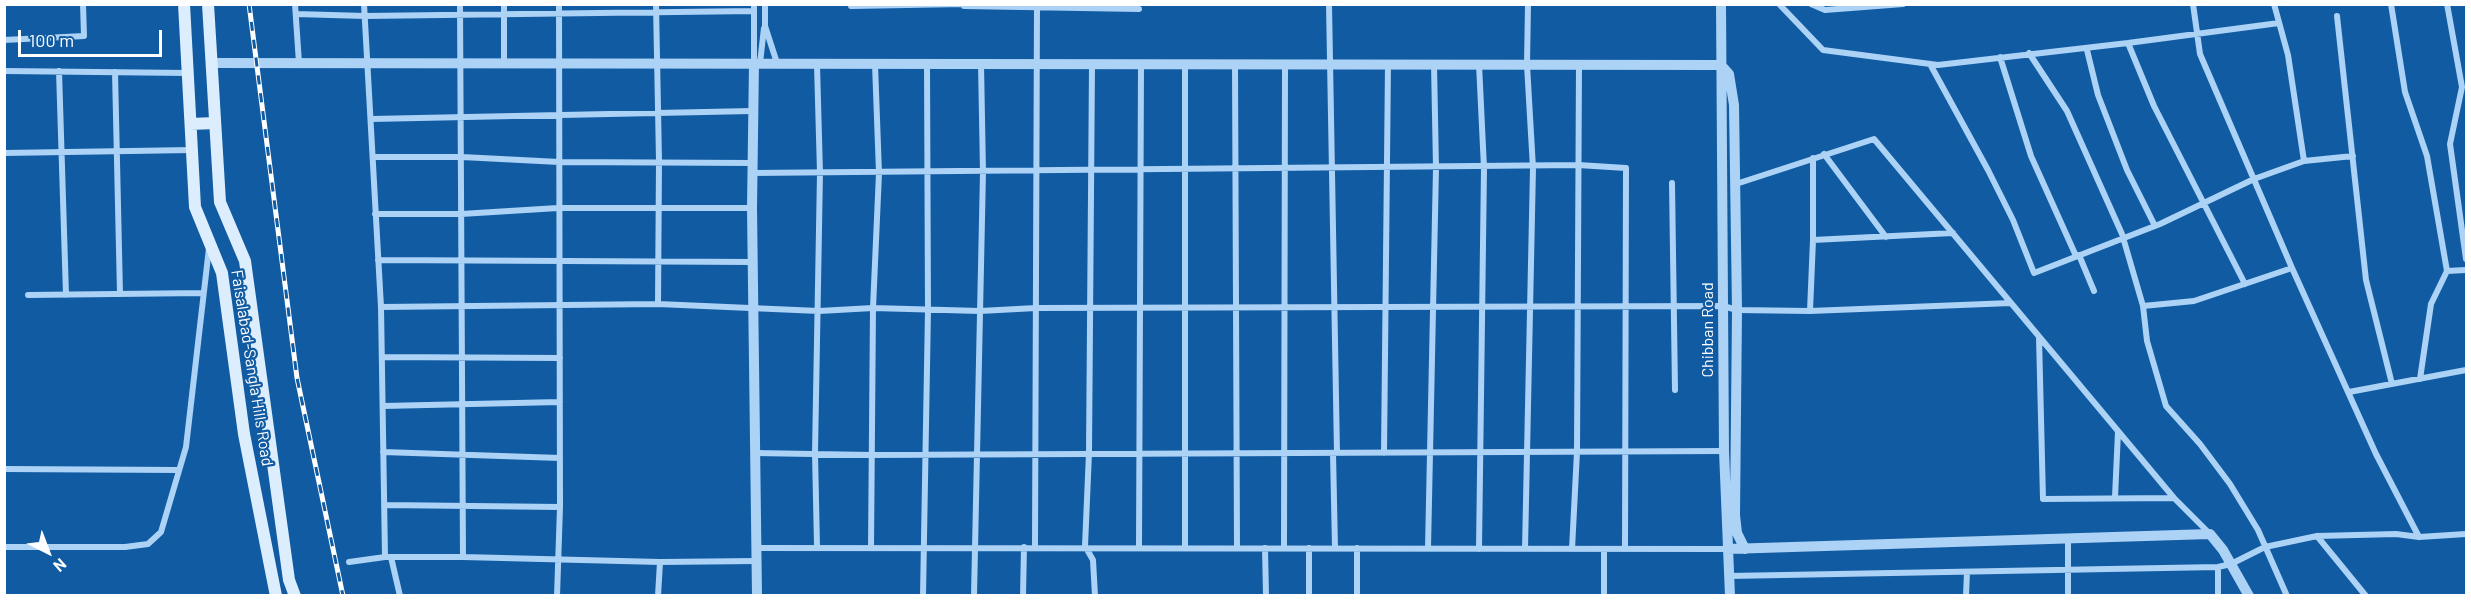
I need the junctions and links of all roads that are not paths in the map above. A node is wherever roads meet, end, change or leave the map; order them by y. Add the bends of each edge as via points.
1 (83, 4) edge
2 (184, 4) edge
3 (208, 4) edge
4 (295, 4) edge
5 (364, 4) edge
6 (460, 4) edge
7 (504, 4) edge
8 (559, 4) edge
9 (656, 4) edge
10 (765, 4) edge
11 (1329, 4) edge
12 (1528, 4) edge
13 (1721, 4) edge
14 (1779, 4) edge
15 (1811, 4) edge
16 (1904, 4) edge
17 (2193, 4) edge
18 (2274, 4) edge
19 (2391, 4) edge
20 (2447, 4) edge
21 (964, 5) edge
22 (851, 6) dead end
23 (1036, 6) edge
24 (1091, 6) edge
25 (754, 8) edge
26 (1139, 9) dead end
27 (656, 13) junction
28 (296, 14) junction
29 (559, 14) junction
30 (460, 15) junction
31 (504, 15) junction
32 (365, 16) junction
33 (2337, 16) dead end
34 (2279, 23) junction
35 (765, 26) junction
36 (2196, 33) junction
37 (4, 40) edge
38 (2128, 43) junction
39 (2087, 50) junction
40 (2029, 53) junction
41 (2000, 57) junction
42 (211, 63) junction
43 (299, 63) junction
44 (368, 63) junction
45 (461, 63) junction
46 (504, 63) junction
47 (559, 63) junction
48 (656, 63) junction
49 (757, 63) junction
50 (777, 63) junction
51 (875, 64) junction
52 (927, 64) junction
53 (981, 64) junction
54 (1037, 64) junction
55 (1092, 64) junction
56 (1141, 64) junction
57 (1185, 64) junction
58 (1235, 64) junction
59 (1285, 64) junction
60 (1331, 64) junction
61 (1388, 64) junction
62 (1434, 64) junction
63 (1479, 64) junction
64 (1527, 64) junction
65 (1580, 64) junction
66 (1930, 64) junction
67 (817, 65) junction
68 (1721, 65) junction
69 (4, 71) edge
70 (60, 71) junction
71 (115, 72) junction
72 (188, 73) junction
73 (752, 111) junction
74 (657, 113) junction
75 (559, 116) junction
76 (461, 117) junction
77 (371, 119) junction
78 (215, 123) junction
79 (190, 124) junction
80 (192, 150) junction
81 (117, 151) junction
82 (63, 152) junction
83 (4, 153) edge
84 (1824, 154) junction
85 (2353, 156) junction
86 (373, 157) junction
87 (462, 157) junction
88 (1813, 158) junction
89 (659, 161) junction
90 (2304, 161) junction
91 (559, 162) junction
92 (1578, 165) junction
93 (752, 168) junction
94 (1388, 168) junction
95 (1436, 168) junction
96 (1484, 168) junction
97 (1533, 168) junction
98 (1285, 169) junction
99 (1333, 169) junction
100 (1186, 170) junction
101 (1236, 170) junction
102 (1038, 171) junction
103 (1092, 171) junction
104 (1141, 171) junction
105 (983, 172) junction
106 (820, 173) junction
107 (879, 173) junction
108 (928, 173) junction
109 (2254, 179) junction
110 (1672, 183) dead end
111 (1736, 184) junction
112 (2203, 203) junction
113 (558, 208) junction
114 (660, 208) junction
115 (752, 208) junction
116 (375, 214) junction
117 (461, 214) junction
118 (2155, 226) junction
119 (1953, 233) junction
120 (2464, 236) edge
121 (1886, 237) junction
122 (2123, 239) junction
123 (1813, 240) junction
124 (209, 241) junction
125 (2077, 255) junction
126 (2466, 259) edge
127 (378, 260) junction
128 (461, 260) junction
129 (560, 261) junction
130 (657, 261) junction
131 (752, 262) junction
132 (2292, 268) junction
133 (2466, 270) edge
134 (2446, 271) junction
135 (2245, 284) junction
136 (2094, 291) dead end
137 (203, 293) junction
138 (120, 294) junction
139 (28, 295) dead end
140 (66, 295) junction
141 (2011, 303) junction
142 (658, 304) junction
143 (560, 305) junction
144 (462, 306) junction
145 (1625, 306) junction
146 (1674, 306) junction
147 (1723, 306) junction
148 (2143, 306) junction
149 (1335, 307) junction
150 (1386, 307) junction
151 (1433, 307) junction
152 (1482, 307) junction
153 (1530, 307) junction
154 (1576, 307) junction
155 (381, 308) junction
156 (873, 308) junction
157 (1036, 308) junction
158 (1090, 308) junction
159 (1140, 308) junction
160 (1185, 308) junction
161 (1236, 308) junction
162 (1284, 308) junction
163 (754, 309) junction
164 (928, 310) junction
165 (1737, 310) junction
166 (819, 311) junction
167 (980, 311) junction
168 (1810, 311) junction
169 (2038, 336) junction
170 (382, 357) junction
171 (462, 357) junction
172 (560, 358) junction
173 (2466, 370) edge
174 (2420, 379) junction
175 (2392, 384) junction
176 (1675, 390) dead end
177 (2349, 392) junction
178 (560, 402) junction
179 (462, 404) junction
180 (383, 406) junction
181 (2118, 432) junction
182 (1724, 451) junction
183 (383, 452) junction
184 (1430, 452) junction
185 (1480, 452) junction
186 (1577, 452) junction
187 (1624, 452) junction
188 (754, 453) junction
189 (815, 453) junction
190 (978, 453) junction
191 (1036, 453) junction
192 (1089, 453) junction
193 (1140, 453) junction
194 (1185, 453) junction
195 (1237, 453) junction
196 (1284, 453) junction
197 (1335, 453) junction
198 (1384, 453) junction
199 (1529, 453) junction
200 (924, 454) junction
201 (462, 455) junction
202 (872, 455) junction
203 (560, 458) junction
204 (4, 469) edge
205 (179, 470) junction
206 (2115, 497) junction
207 (2174, 498) junction
208 (384, 505) junction
209 (463, 506) junction
210 (560, 507) junction
211 (2210, 534) junction
212 (2466, 534) edge
213 (2317, 536) junction
214 (2419, 537) junction
215 (2068, 538) junction
216 (817, 546) junction
217 (1085, 546) junction
218 (4, 547) edge
219 (924, 547) junction
220 (977, 547) junction
221 (1024, 547) junction
222 (1035, 547) junction
223 (1139, 547) junction
224 (2265, 547) junction
225 (756, 548) junction
226 (871, 548) junction
227 (1185, 548) junction
228 (1237, 548) junction
229 (1265, 548) junction
230 (1284, 548) junction
231 (1308, 548) junction
232 (1335, 548) junction
233 (1357, 548) junction
234 (1428, 548) junction
235 (1479, 549) junction
236 (1525, 549) junction
237 (1572, 549) junction
238 (1604, 549) junction
239 (1625, 549) junction
240 (1728, 549) junction
241 (1745, 549) junction
242 (388, 557) junction
243 (463, 557) junction
244 (559, 559) junction
245 (756, 561) junction
246 (349, 562) dead end
247 (660, 562) junction
248 (2231, 564) junction
249 (2218, 567) junction
250 (2068, 570) junction
251 (1967, 572) junction
252 (1729, 576) junction
253 (276, 596) edge
254 (295, 596) edge
255 (400, 596) edge
256 (557, 596) edge
257 (658, 596) edge
258 (757, 596) edge
259 (923, 596) edge
260 (974, 596) edge
261 (1023, 596) edge
262 (1095, 596) edge
263 (1266, 596) edge
264 (1309, 596) edge
265 (1357, 596) edge
266 (1604, 596) edge
267 (1730, 596) edge
268 (1966, 596) edge
269 (2068, 596) edge
270 (2218, 596) edge
271 (2249, 596) edge
272 (2288, 596) edge
273 (2366, 596) edge

1 - 37 street via 84,36
2 - 72 main road, Faisalabad-Sangla Hills Road
3 - 42 main road, Faisalabad-Sangla Hills Road
4 - 28 street
5 - 32 street
6 - 30 street
7 - 31 street
8 - 29 street
9 - 27 street
10 - 35 street
11 - 60 street
12 - 64 street
13 - 68 street, Chibban Road
14 - 66 street via 1823,50
15 - 16 street via 1825,10
17 - 36 street
18 - 34 street
19 - 134 street via 2405,92 2427,156
20 - 120 street via 2462,87 2450,144
21 - 22 street
21 - 23 street
23 - 24 street
23 - 54 street
24 - 26 street
25 - 27 street
25 - 49 street
27 - 29 street
27 - 48 street
28 - 32 street
28 - 43 street
29 - 31 street
29 - 47 street
30 - 31 street
30 - 32 street
30 - 45 street
31 - 46 street
32 - 44 street
33 - 85 street
34 - 36 street
34 - 90 street via 2288,55
35 - 49 street
35 - 50 street
36 - 38 street
36 - 109 street via 2200,54
38 - 39 street
38 - 112 street via 2154,106
39 - 40 street
39 - 118 street via 2098,94 2127,170
40 - 41 street
40 - 122 street via 2067,111
41 - 66 street
41 - 125 street via 2031,156
42 - 43 street
42 - 78 main road, Faisalabad-Sangla Hills Road
43 - 44 street
44 - 45 street
44 - 77 street
45 - 46 street
45 - 76 street
46 - 47 street
47 - 48 street
47 - 75 street
48 - 49 street
48 - 74 street
49 - 50 street
49 - 73 street
50 - 67 street
51 - 52 street
51 - 67 street
51 - 107 street
52 - 53 street
52 - 108 street
53 - 54 street
53 - 105 street
54 - 55 street
54 - 102 street
55 - 56 street
55 - 103 street
56 - 57 street
56 - 104 street
57 - 58 street
57 - 100 street
58 - 59 street
58 - 101 street
59 - 60 street
59 - 98 street
60 - 61 street
60 - 99 street
61 - 62 street
61 - 94 street
62 - 63 street
62 - 95 street
63 - 64 street
63 - 96 street
64 - 65 street
64 - 97 street
65 - 68 street
65 - 92 street
66 - 125 street via 1993,180 2034,273
67 - 106 street
68 - 111 street, Chibban Road via 1729,74 1734,105
68 - 147 street, Chibban Road
69 - 70 street
70 - 71 street
70 - 82 street
71 - 72 street
71 - 81 street
72 - 79 main road, Faisalabad-Sangla Hills Road
73 - 74 street
73 - 93 street
74 - 75 street
74 - 89 street
75 - 76 street
75 - 91 street
76 - 77 street
76 - 87 street
77 - 86 street
78 - 79 main road
78 - 254 main road, Faisalabad-Sangla Hills Road via 220,202 245,261 289,580
79 - 80 main road, Faisalabad-Sangla Hills Road
80 - 81 street
80 - 124 main road, Faisalabad-Sangla Hills Road via 195,207
81 - 82 street
81 - 138 street
82 - 83 street
82 - 140 street
84 - 88 street
84 - 119 street via 1874,140
84 - 121 street
85 - 90 street
85 - 175 street via 2366,280
86 - 87 street
86 - 116 street
87 - 91 street
87 - 117 street
88 - 111 street
88 - 123 street
89 - 91 street
89 - 93 street
89 - 114 street
90 - 109 street
91 - 113 street
92 - 97 street
92 - 145 street via 1626,168
92 - 154 street
93 - 106 street
93 - 115 street
94 - 95 street
94 - 99 street
94 - 150 street
95 - 96 street
95 - 151 street
96 - 97 street
96 - 152 street
97 - 153 street
98 - 99 street
98 - 101 street
98 - 162 street
99 - 149 street
100 - 101 street
100 - 104 street
100 - 160 street
101 - 161 street
102 - 103 street
102 - 105 street
102 - 157 street
103 - 104 street
103 - 158 street
104 - 159 street
105 - 108 street
105 - 167 street
106 - 107 street
106 - 166 street
107 - 108 street
107 - 156 street
108 - 164 street
109 - 112 street
109 - 132 street
110 - 146 street
111 - 165 street, Chibban Road
112 - 118 street
112 - 135 street
113 - 114 street
113 - 117 street
113 - 129 street
114 - 115 street
114 - 130 street
115 - 131 street
116 - 117 street
116 - 127 street
117 - 128 street
118 - 122 street
119 - 121 street
119 - 141 street
120 - 126 street
121 - 123 street
122 - 125 street
122 - 148 street
123 - 168 street
124 - 137 street
124 - 253 main road, Faisalabad-Sangla Hills Road via 222,273 244,434
125 - 136 street
127 - 128 street
127 - 155 street
128 - 129 street
128 - 144 street
129 - 130 street
129 - 143 street
130 - 131 street
130 - 142 street
131 - 163 street
132 - 135 street
132 - 177 street
133 - 134 street
134 - 174 street via 2431,304
135 - 148 street via 2194,301
137 - 138 street
137 - 205 street via 186,447
138 - 140 street
139 - 140 street
141 - 168 street
141 - 169 street
142 - 143 street
142 - 163 street
143 - 144 street
143 - 172 street
144 - 155 street
144 - 171 street
145 - 146 street
145 - 154 street
145 - 187 street
146 - 147 street
146 - 176 street
147 - 165 street
147 - 182 street, Chibban Road
148 - 224 street via 2147,341 2166,406 2230,484
149 - 150 street
149 - 162 street
149 - 197 street
150 - 151 street
150 - 198 street
151 - 152 street
151 - 184 street
152 - 153 street
152 - 185 street
153 - 154 street
153 - 199 street
154 - 186 street
155 - 170 street
156 - 164 street
156 - 166 street
156 - 202 street
157 - 158 street
157 - 167 street
157 - 191 street
158 - 159 street
158 - 192 street
159 - 160 street
159 - 193 street
160 - 161 street
160 - 194 street
161 - 162 street
161 - 195 street
162 - 196 street
163 - 166 street
163 - 188 street
164 - 167 street
164 - 200 street
165 - 168 street
165 - 241 street, Chibban Road via 1735,515 1737,533
166 - 189 street
167 - 190 street
169 - 181 street
169 - 206 street via 2043,499
170 - 171 street
170 - 180 street
171 - 172 street
171 - 179 street
172 - 178 street
173 - 174 street
174 - 175 street
175 - 177 street
177 - 214 street
178 - 179 street
178 - 203 street
179 - 180 street
179 - 201 street
180 - 183 street
181 - 206 street
181 - 207 street
182 - 187 street
182 - 240 street, Chibban Road
183 - 201 street
183 - 208 street
184 - 185 street
184 - 198 street
184 - 234 street
185 - 199 street
185 - 235 street
186 - 187 street
186 - 199 street
186 - 237 street
187 - 239 street
188 - 189 street
188 - 225 street
189 - 202 street
189 - 216 street
190 - 191 street
190 - 200 street
190 - 220 street
191 - 192 street
191 - 222 street
192 - 193 street
192 - 217 street
193 - 194 street
193 - 223 street
194 - 195 street
194 - 227 street
195 - 196 street
195 - 228 street
196 - 197 street
196 - 230 street
197 - 198 street
197 - 232 street
199 - 236 street
200 - 202 street
200 - 219 street
201 - 203 street
201 - 209 street
202 - 226 street
203 - 210 street
204 - 205 street
205 - 218 street via 162,532 148,544
206 - 207 street
207 - 211 street
208 - 209 street
208 - 242 street
209 - 210 street
209 - 243 street
210 - 244 street
211 - 215 street
211 - 248 street
212 - 214 street
213 - 214 street
213 - 224 street
213 - 273 street
215 - 241 street
215 - 250 street
216 - 225 street
216 - 226 street
217 - 222 street
217 - 223 street
217 - 262 street via 1093,560
219 - 220 street
219 - 226 street
219 - 259 street
220 - 221 street
220 - 260 street
221 - 222 street
221 - 261 street
223 - 227 street
224 - 248 street
224 - 272 street
225 - 245 street
227 - 228 street
228 - 229 street
229 - 230 street
229 - 263 street
230 - 231 street
231 - 232 street
231 - 264 street
232 - 233 street
233 - 234 street
233 - 265 street
234 - 235 street
235 - 236 street
236 - 237 street
237 - 238 street
238 - 239 street
238 - 266 street
239 - 240 street
240 - 241 street
240 - 252 street, Chibban Road
242 - 243 street
242 - 246 street
242 - 255 street
243 - 244 street
244 - 247 street
244 - 256 street
245 - 247 street
245 - 258 street
247 - 257 street
248 - 249 street
248 - 271 street
249 - 250 street
249 - 270 street
250 - 251 street
250 - 269 street
251 - 252 street
251 - 268 street
252 - 267 street, Chibban Road

